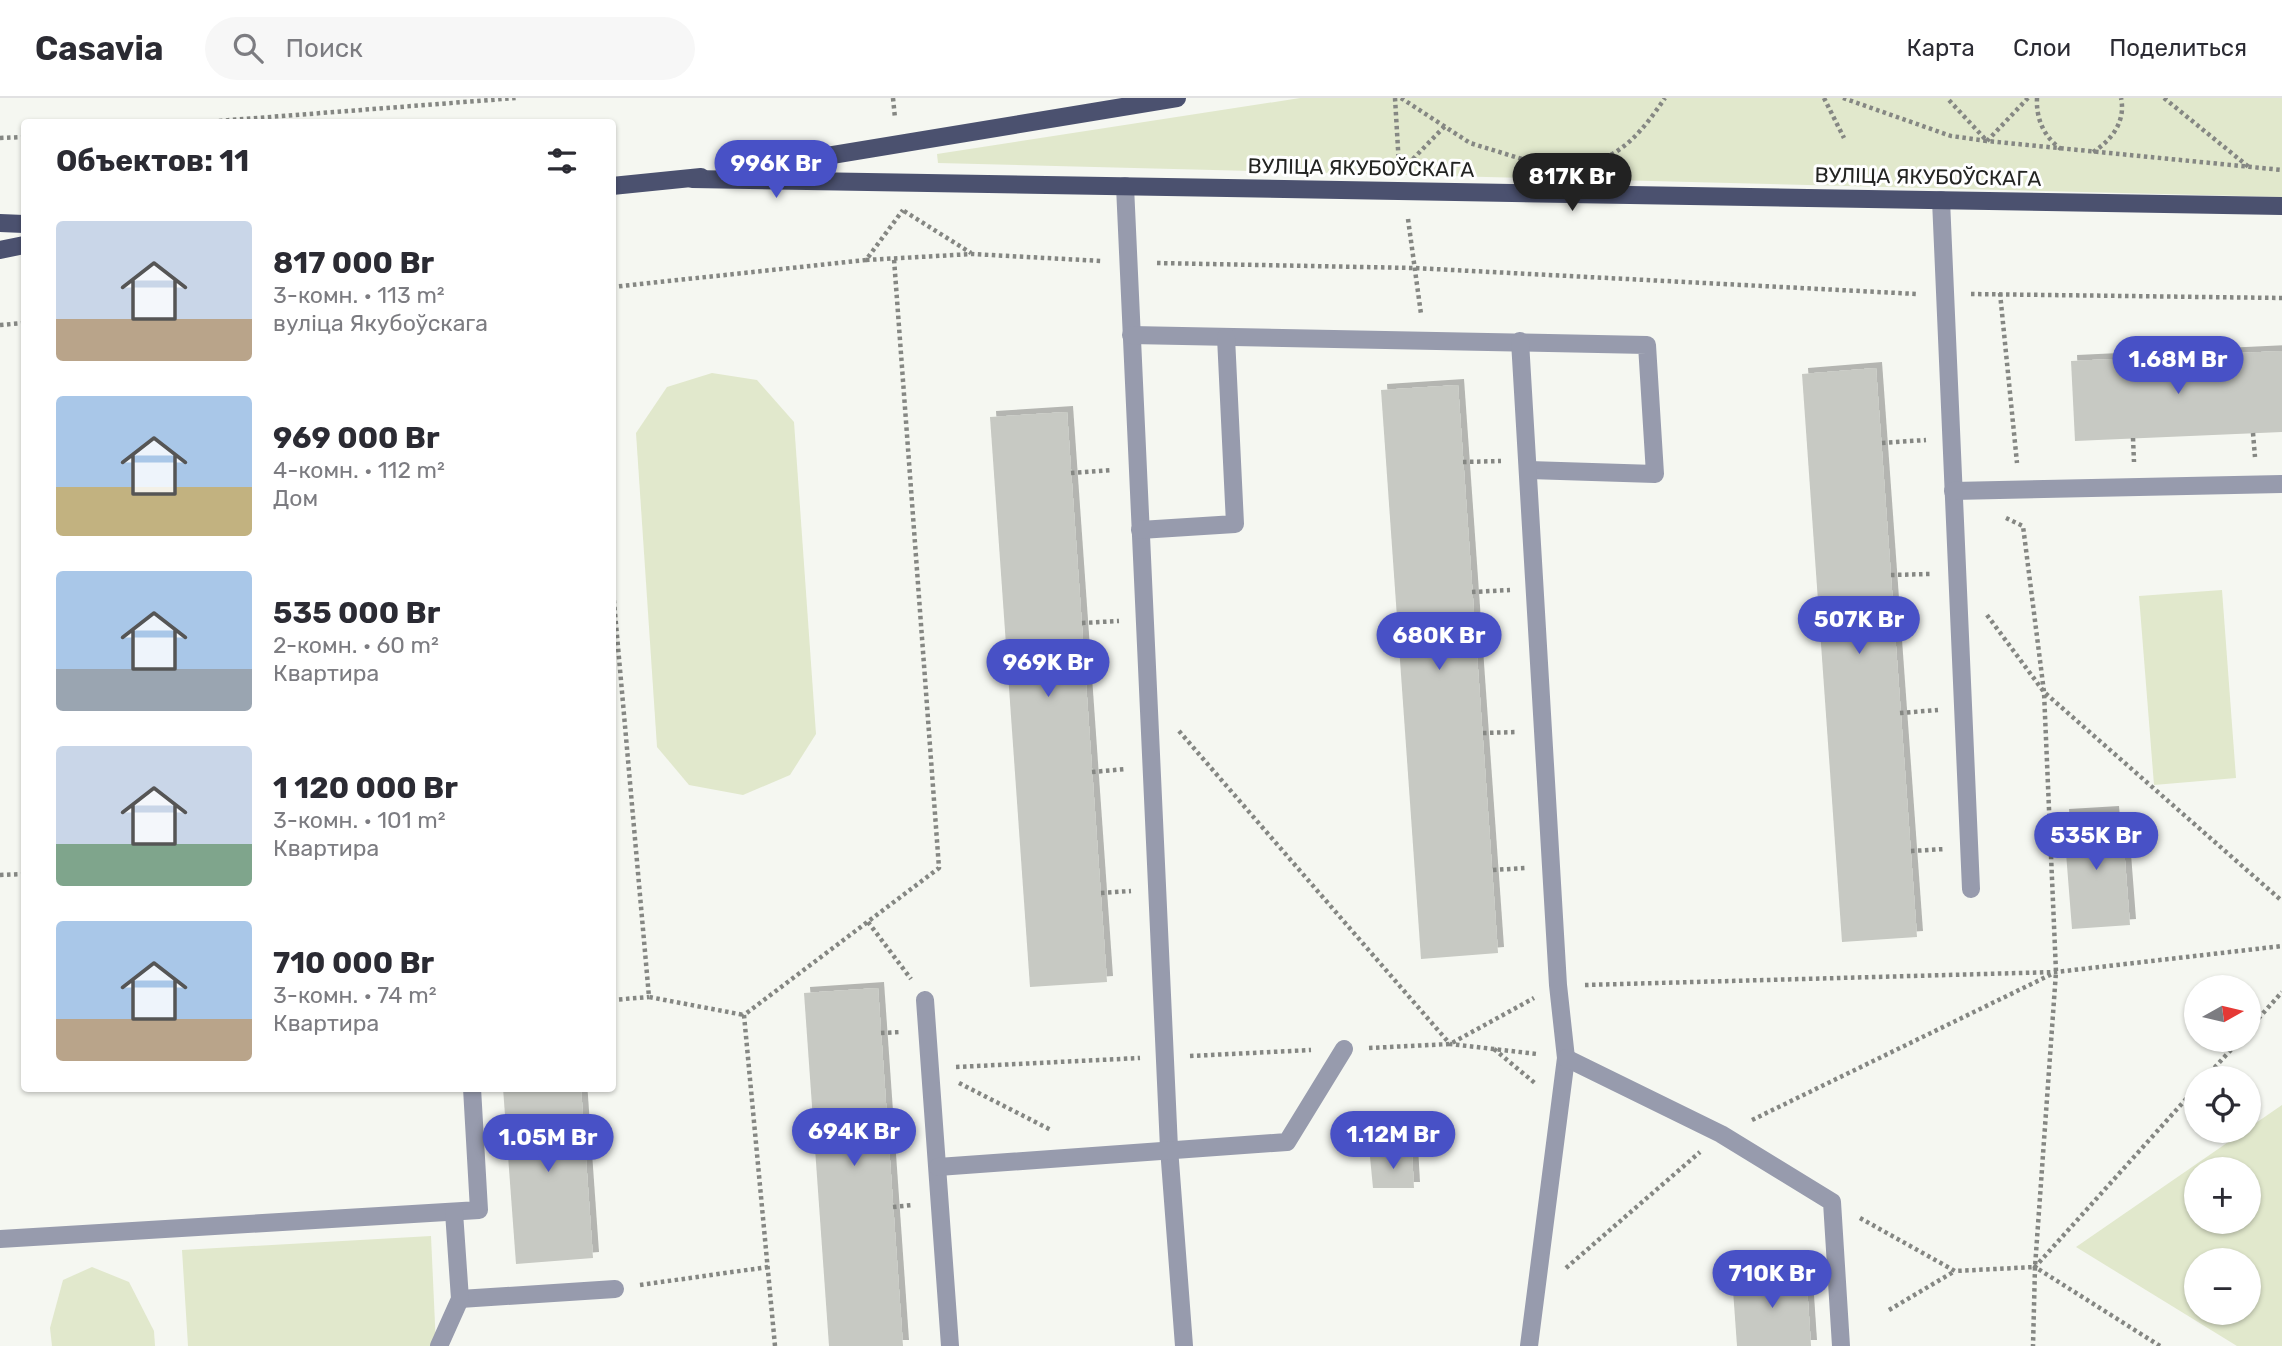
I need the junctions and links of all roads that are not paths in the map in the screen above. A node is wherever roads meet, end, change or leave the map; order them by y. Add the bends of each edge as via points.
1 (1177, 98) edge
2 (692, 179) junction
3 (616, 186) edge
4 (1125, 186) junction
5 (1941, 200) junction
6 (2282, 206) edge
7 (0, 223) edge
8 (21, 224) edge
9 (21, 246) edge
10 (0, 250) edge
11 (1131, 335) junction
12 (1226, 337) junction
13 (1520, 341) junction
14 (1529, 465) junction
15 (2282, 484) edge
16 (1953, 491) junction
17 (1140, 530) junction
18 (1971, 888) dead end
19 (925, 1000) dead end
20 (1344, 1049) dead end
21 (1566, 1058) junction
22 (472, 1092) edge
23 (1169, 1148) junction
24 (938, 1167) junction
25 (454, 1212) junction
26 (0, 1239) edge
27 (615, 1289) road end
28 (460, 1299) junction
29 (439, 1346) edge
30 (950, 1346) edge
31 (1184, 1346) edge
32 (1530, 1346) edge
33 (1841, 1346) edge

1 - 2 main road, ВУЛІЦА ЯКУБОЎСКАГА
2 - 3 main road, ВУЛІЦА ЯКУБОЎСКАГА
2 - 4 main road, ВУЛІЦА ЯКУБОЎСКАГА
4 - 5 main road, ВУЛІЦА ЯКУБОЎСКАГА
4 - 11 lane
5 - 6 main road, ВУЛІЦА ЯКУБОЎСКАГА
5 - 16 lane
7 - 8 main road
9 - 10 main road
11 - 12 lane
11 - 17 lane
12 - 13 lane
12 - 17 lane via 1236,524
13 - 14 lane
13 - 14 lane via 1647,345 1656,474
14 - 21 lane
15 - 16 lane
16 - 18 lane
17 - 23 lane
19 - 24 lane
20 - 23 lane via 1287,1142
21 - 32 lane
21 - 33 lane via 1721,1134 1832,1202
22 - 25 lane via 479,1210
23 - 24 lane
23 - 31 lane
24 - 30 lane
25 - 26 lane
25 - 28 lane
27 - 28 lane
28 - 29 lane

